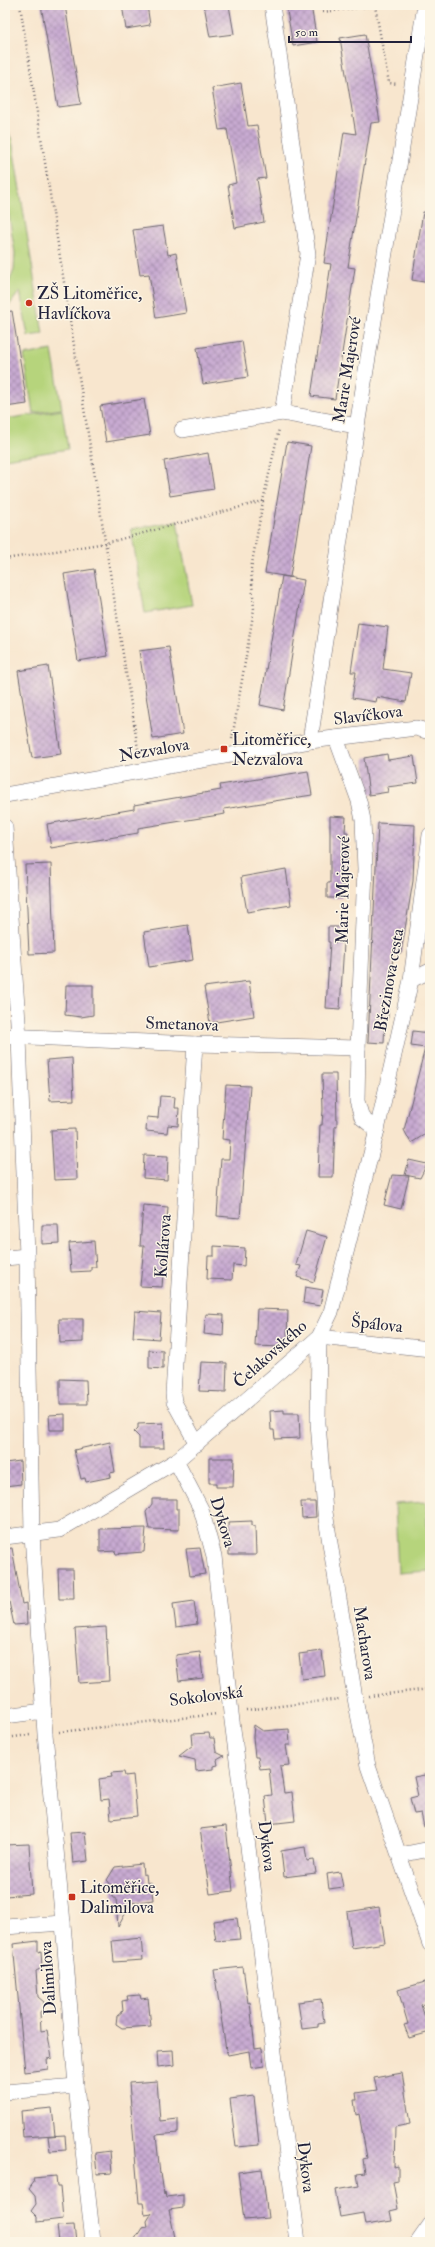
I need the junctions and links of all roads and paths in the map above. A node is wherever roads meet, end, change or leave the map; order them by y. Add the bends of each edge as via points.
1 (20, 5) edge
2 (272, 5) edge
3 (321, 5) edge
4 (425, 5) edge
5 (412, 85) junction
6 (282, 413) junction
7 (357, 426) junction
8 (182, 430) dead end
9 (263, 501) junction
10 (106, 543) junction
11 (5, 559) edge
12 (430, 732) edge
13 (336, 738) junction
14 (310, 741) junction
15 (229, 756) junction
16 (142, 772) junction
17 (5, 795) edge
18 (5, 827) edge
19 (430, 835) edge
20 (430, 971) edge
21 (411, 980) junction
22 (12, 1036) edge
23 (195, 1044) junction
24 (358, 1048) junction
25 (377, 1130) junction
26 (27, 1256) junction
27 (5, 1258) edge
28 (319, 1337) junction
29 (430, 1349) edge
30 (197, 1444) junction
31 (176, 1461) junction
32 (32, 1534) junction
33 (5, 1538) edge
34 (430, 1689) edge
35 (371, 1696) dead end
36 (341, 1699) dead end
37 (44, 1711) junction
38 (231, 1713) junction
39 (5, 1716) edge
40 (75, 1730) dead end
41 (45, 1734) junction
42 (5, 1738) edge
43 (430, 1849) edge
44 (400, 1855) junction
45 (63, 1923) junction
46 (5, 1927) edge
47 (430, 1944) edge
48 (76, 2086) junction
49 (5, 2092) edge
50 (430, 2225) edge
51 (93, 2242) edge
52 (298, 2242) edge
53 (418, 2242) edge

1 - 10 path
2 - 6 street via 308,254
3 - 5 path via 322,12 375,6 390,83
4 - 5 street, Marie Majerové
5 - 7 street, Marie Majerové
6 - 7 street
6 - 8 street
6 - 9 path
7 - 14 street, Marie Majerové
9 - 10 path
9 - 15 path via 251,569 254,609
10 - 11 path
10 - 16 path
12 - 13 street, Slavíčkova via 416,728
13 - 14 street, Slavíčkova
13 - 24 street, Marie Majerové via 359,801 363,820 365,869
14 - 15 street, Nezvalova
15 - 16 street, Nezvalova
16 - 17 street, Nezvalova
18 - 22 street, Dalimilova
19 - 21 street, Březinova cesta
20 - 21 street
21 - 25 street, Březinova cesta
22 - 23 street, Smetanova
22 - 26 street, Dalimilova
23 - 24 street, Smetanova
23 - 30 street, Kollárova via 173,1394 174,1402
24 - 25 street via 358,1111 362,1118
25 - 28 street, Čelakovského via 331,1312
26 - 27 street
26 - 32 street, Dalimilova
28 - 29 street, Špálova
28 - 30 street, Čelakovského
28 - 44 street, Macharova via 318,1423 325,1512 368,1766
30 - 31 street, Čelakovského
31 - 32 street, Čelakovského via 59,1530
31 - 38 street, Dykova via 202,1509 212,1550
32 - 33 street, Čelakovského
32 - 37 street, Dalimilova
34 - 35 path
36 - 38 path, Sokolovská
37 - 39 street
37 - 41 street, Dalimilova
38 - 40 path, Sokolovská
38 - 52 street, Dykova
41 - 42 path
41 - 45 street, Dalimilova
43 - 44 street
44 - 47 street, Macharova
45 - 46 street
45 - 48 street, Dalimilova
48 - 49 street
48 - 51 street, Dalimilova
50 - 53 street

